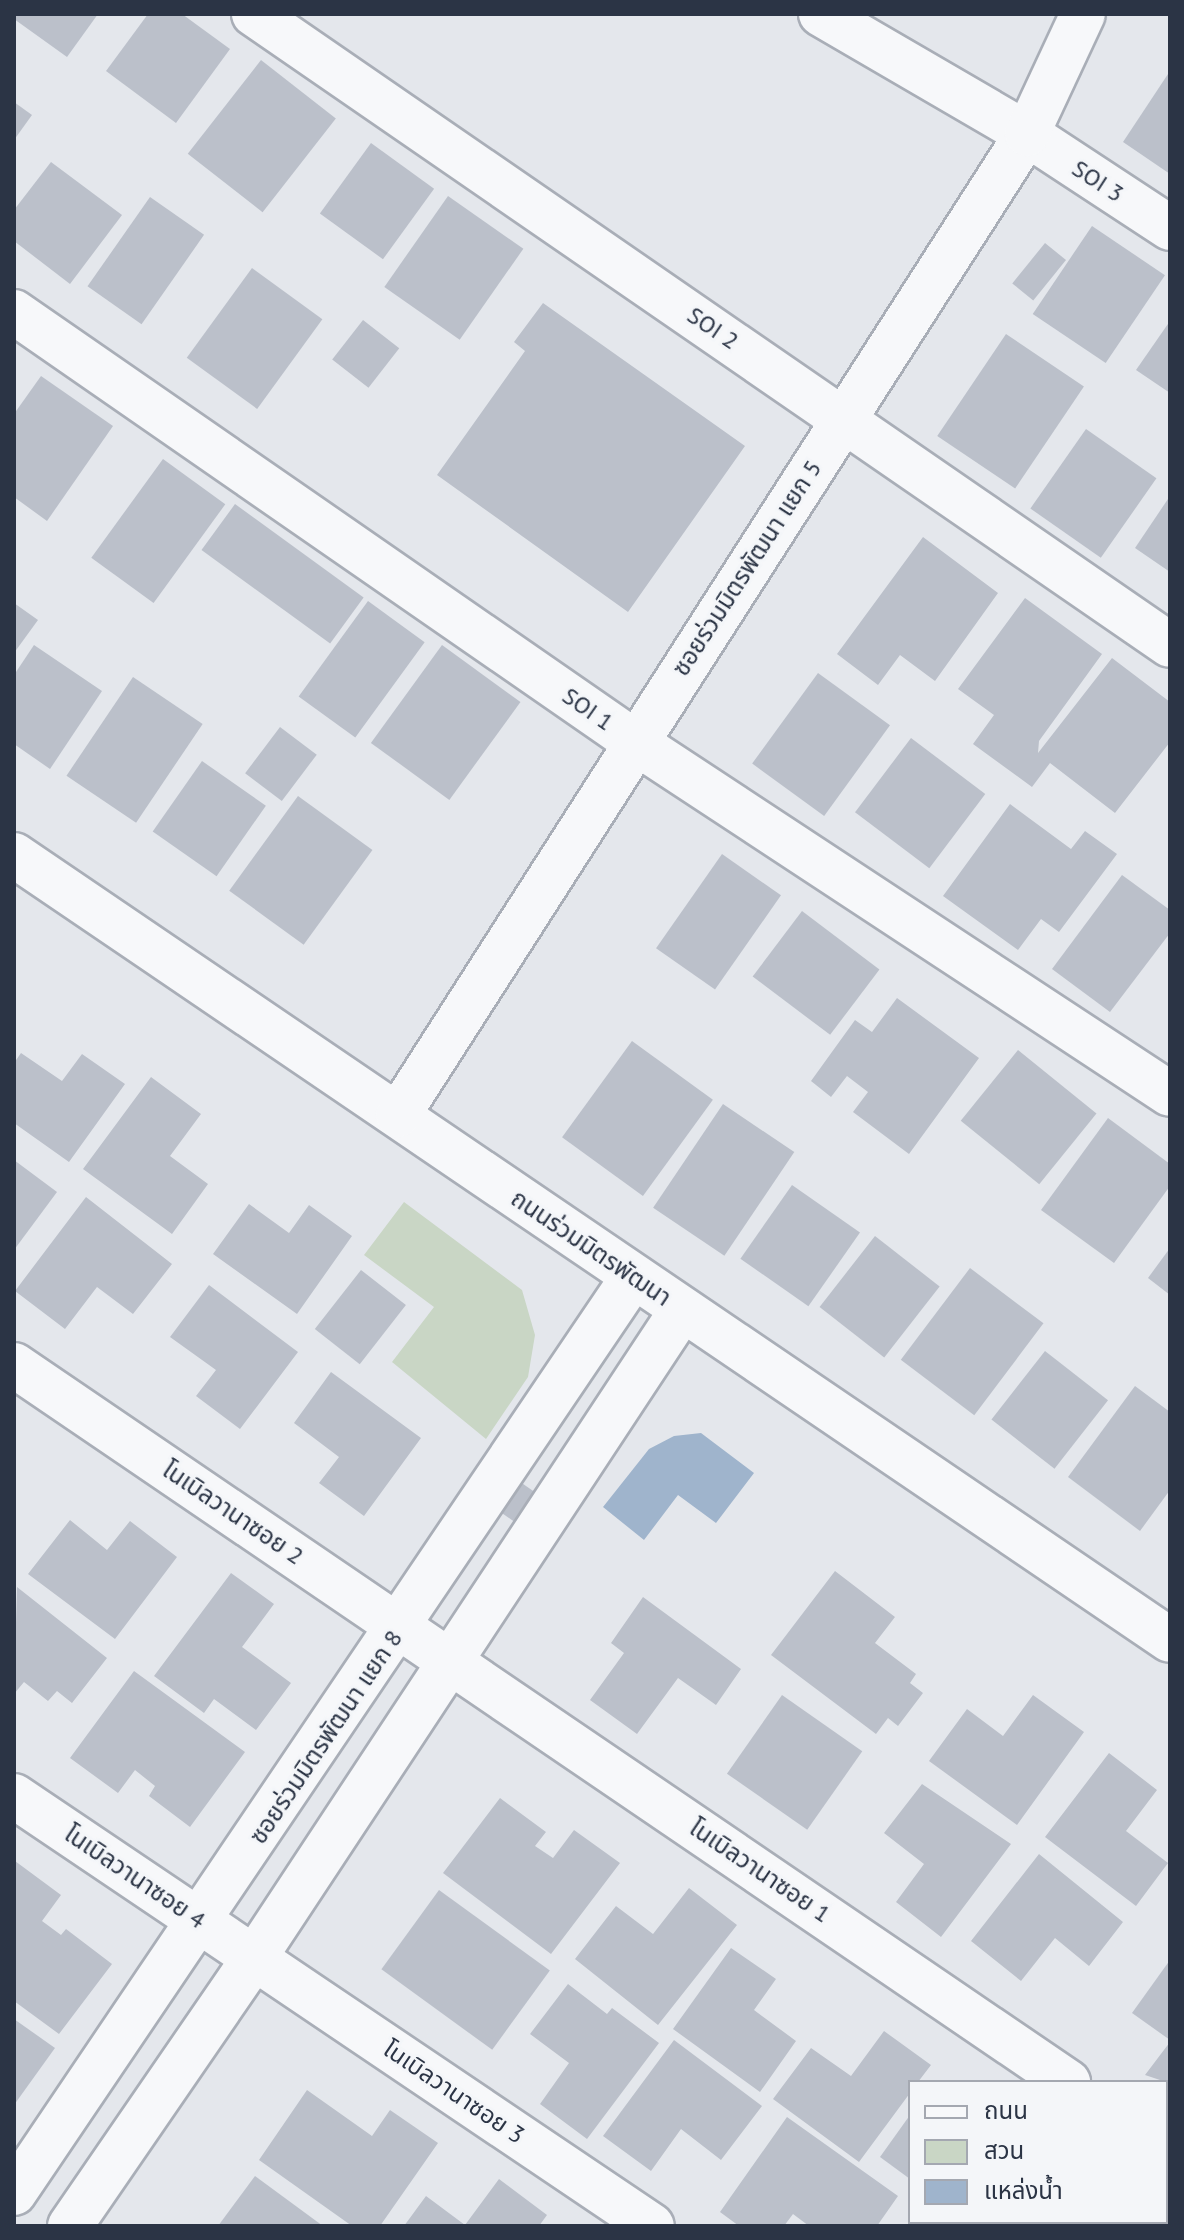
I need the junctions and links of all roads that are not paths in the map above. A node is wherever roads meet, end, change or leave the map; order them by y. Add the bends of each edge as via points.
1 (254, 14) edge
2 (821, 14) edge
3 (1083, 14) edge
4 (1027, 134) junction
5 (1170, 228) edge
6 (14, 312) edge
7 (844, 418) junction
8 (1170, 645) edge
9 (635, 742) junction
10 (14, 855) edge
11 (1170, 1094) edge
12 (398, 1115) junction
13 (633, 1277) junction
14 (682, 1310) junction
15 (14, 1365) edge
16 (401, 1626) junction
17 (1170, 1640) edge
18 (452, 1661) junction
19 (14, 1796) edge
20 (202, 1921) junction
21 (255, 1957) junction
22 (1065, 2080) edge
23 (14, 2193) edge
24 (70, 2226) edge
25 (652, 2226) edge

1 - 7 street, SOI 2
2 - 4 street, SOI 3
3 - 4 street, ซอยร่วมมิตรพัฒนา แยก 5
4 - 5 street, SOI 3
4 - 7 street, ซอยร่วมมิตรพัฒนา แยก 5
6 - 9 street, SOI 1
7 - 8 street, SOI 2
7 - 9 street, ซอยร่วมมิตรพัฒนา แยก 5
9 - 11 street, SOI 1
9 - 12 street, ซอยร่วมมิตรพัฒนา แยก 5
10 - 12 street, ถนนร่วมมิตรพัฒนา
12 - 13 street, ถนนร่วมมิตรพัฒนา
13 - 14 street, ถนนร่วมมิตรพัฒนา
13 - 16 street, ซอยร่วมมิตรพัฒนา แยก 8
14 - 17 street, ถนนร่วมมิตรพัฒนา
14 - 18 street
15 - 16 street, โนเบิลวานาซอย 2
16 - 18 street, โนเบิลวานาซอย 2
16 - 20 street, ซอยร่วมมิตรพัฒนา แยก 8
18 - 21 street
18 - 22 street, โนเบิลวานาซอย 1
19 - 20 street, โนเบิลวานาซอย 4
20 - 21 street, โนเบิลวานาซอย 4
20 - 23 street, ซอยร่วมมิตรพัฒนา แยก 8
21 - 24 street
21 - 25 street, โนเบิลวานาซอย 3

